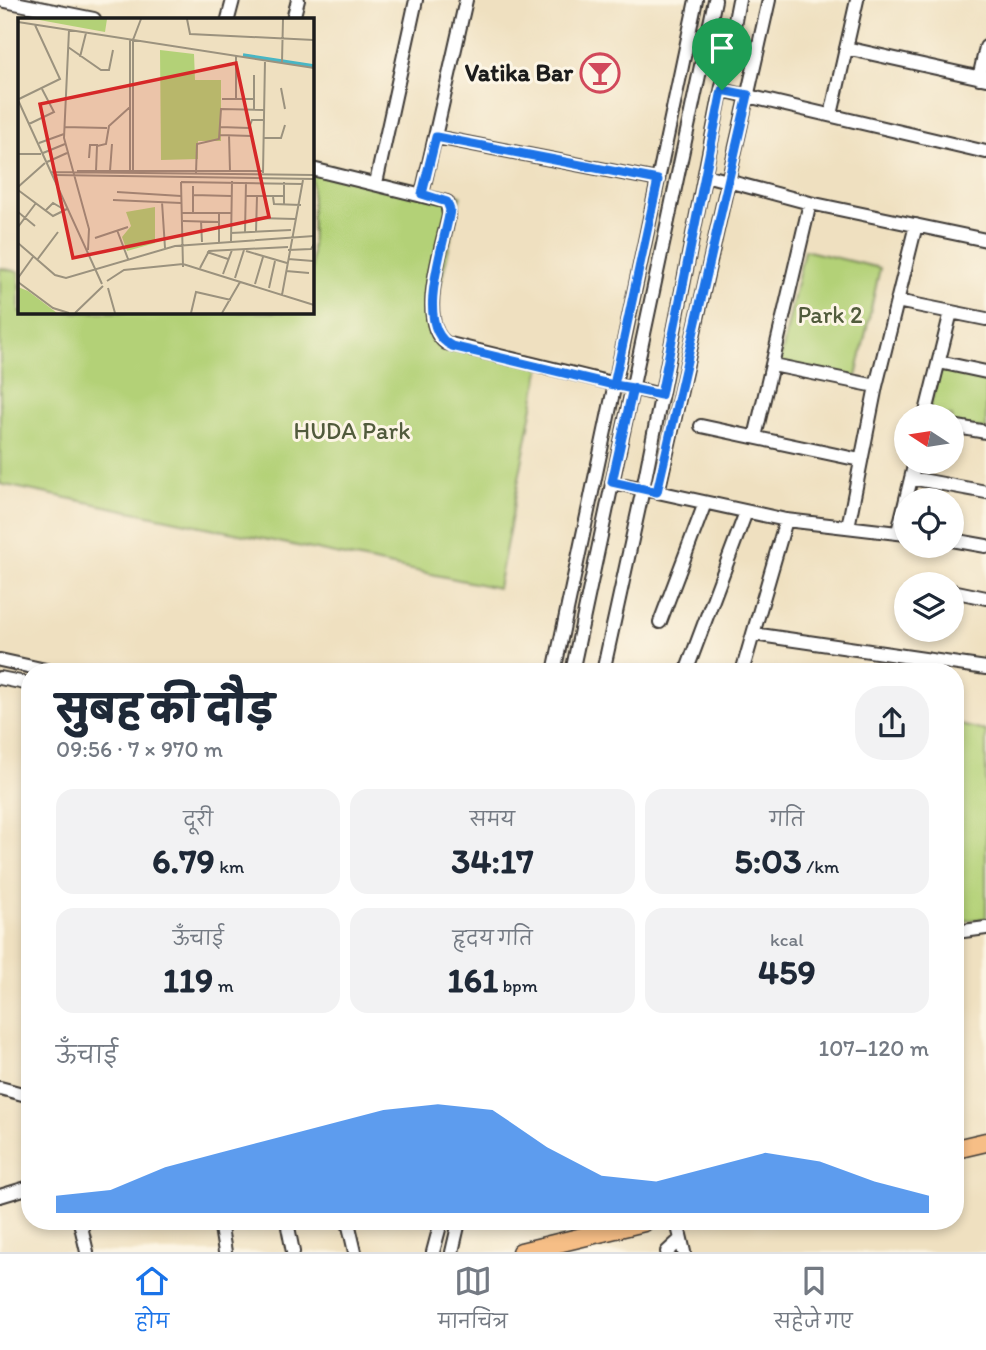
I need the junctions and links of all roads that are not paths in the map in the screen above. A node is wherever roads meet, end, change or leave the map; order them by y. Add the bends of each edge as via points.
1 (0, 0) edge
2 (233, 0) edge
3 (298, 0) edge
4 (416, 0) edge
5 (466, 0) edge
6 (696, 0) edge
7 (715, 0) edge
8 (739, 0) edge
9 (769, 0) edge
10 (857, 0) edge
11 (89, 18) edge
12 (228, 18) edge
13 (293, 18) edge
14 (986, 47) edge
15 (846, 48) junction
16 (983, 78) edge
17 (722, 90) junction
18 (748, 95) junction
19 (831, 115) junction
20 (436, 137) junction
21 (986, 152) edge
22 (313, 169) edge
23 (705, 175) junction
24 (658, 180) junction
25 (728, 181) junction
26 (376, 183) junction
27 (422, 194) junction
28 (810, 203) junction
29 (916, 225) junction
30 (986, 240) edge
31 (897, 301) junction
32 (951, 312) junction
33 (986, 319) edge
34 (939, 362) junction
35 (773, 365) junction
36 (986, 372) edge
37 (614, 385) junction
38 (876, 386) junction
39 (633, 388) junction
40 (661, 395) junction
41 (928, 404) edge
42 (701, 426) dead end
43 (964, 428) edge
44 (986, 432) edge
45 (755, 436) junction
46 (860, 460) junction
47 (912, 474) edge
48 (911, 478) junction
49 (612, 482) junction
50 (909, 488) edge
51 (643, 489) junction
52 (657, 492) junction
53 (986, 492) edge
54 (705, 503) junction
55 (746, 512) junction
56 (786, 520) junction
57 (848, 527) junction
58 (894, 532) edge
59 (964, 542) edge
60 (986, 546) edge
61 (964, 593) edge
62 (986, 598) edge
63 (660, 622) dead end
64 (753, 634) junction
65 (0, 660) edge
66 (556, 663) edge
67 (574, 663) edge
68 (605, 663) edge
69 (689, 663) edge
70 (745, 663) edge
71 (952, 663) edge
72 (21, 665) edge
73 (964, 665) edge
74 (986, 668) edge
75 (0, 678) edge
76 (21, 682) edge
77 (986, 928) edge
78 (964, 931) edge
79 (0, 1088) edge
80 (21, 1094) edge
81 (986, 1142) edge
82 (964, 1146) edge
83 (21, 1190) edge
84 (0, 1196) edge
85 (82, 1230) edge
86 (221, 1230) edge
87 (289, 1230) edge
88 (350, 1230) edge
89 (439, 1230) edge
90 (457, 1230) edge
91 (611, 1230) edge
92 (682, 1246) edge
93 (86, 1252) edge
94 (225, 1252) edge
95 (293, 1252) edge
96 (355, 1252) edge
97 (433, 1252) edge
98 (452, 1252) edge
99 (521, 1252) edge
100 (667, 1252) edge

1 - 11 street
2 - 12 street
3 - 13 street
4 - 26 street
5 - 20 street
6 - 24 street
7 - 39 street
8 - 17 street
9 - 18 street
10 - 15 street
14 - 16 street
15 - 16 street
15 - 19 street
17 - 18 street
17 - 23 street
18 - 19 street
18 - 25 street
19 - 21 street
20 - 24 street
20 - 27 street
22 - 26 street
23 - 25 street
23 - 40 street
24 - 37 street
25 - 28 street
25 - 52 street
26 - 27 street
27 - 37 street via 447,202 450,210 432,296 433,325 439,339
28 - 29 street
28 - 35 street
29 - 30 street
29 - 31 street
31 - 32 street
31 - 38 street
32 - 33 street
32 - 34 street
34 - 36 street
34 - 41 street
35 - 38 street
35 - 45 street
37 - 39 street
37 - 66 street
38 - 46 street
39 - 40 street
39 - 49 street
40 - 51 street
42 - 45 street
43 - 44 street
45 - 46 street
46 - 57 street
47 - 48 street
48 - 50 street
48 - 53 street
49 - 51 street
49 - 67 street
51 - 52 street
51 - 68 street
52 - 54 street
54 - 55 street
54 - 63 street
55 - 56 street
55 - 69 street
56 - 57 street
56 - 64 street
57 - 58 street
59 - 60 street
61 - 62 street
64 - 70 street
64 - 71 street
65 - 72 street
73 - 74 street
75 - 76 street
77 - 78 street
79 - 80 street
81 - 82 highway
83 - 84 street
85 - 93 street
86 - 94 street
87 - 95 street
88 - 96 street
89 - 97 street
90 - 98 street
91 - 99 highway
92 - 100 street

